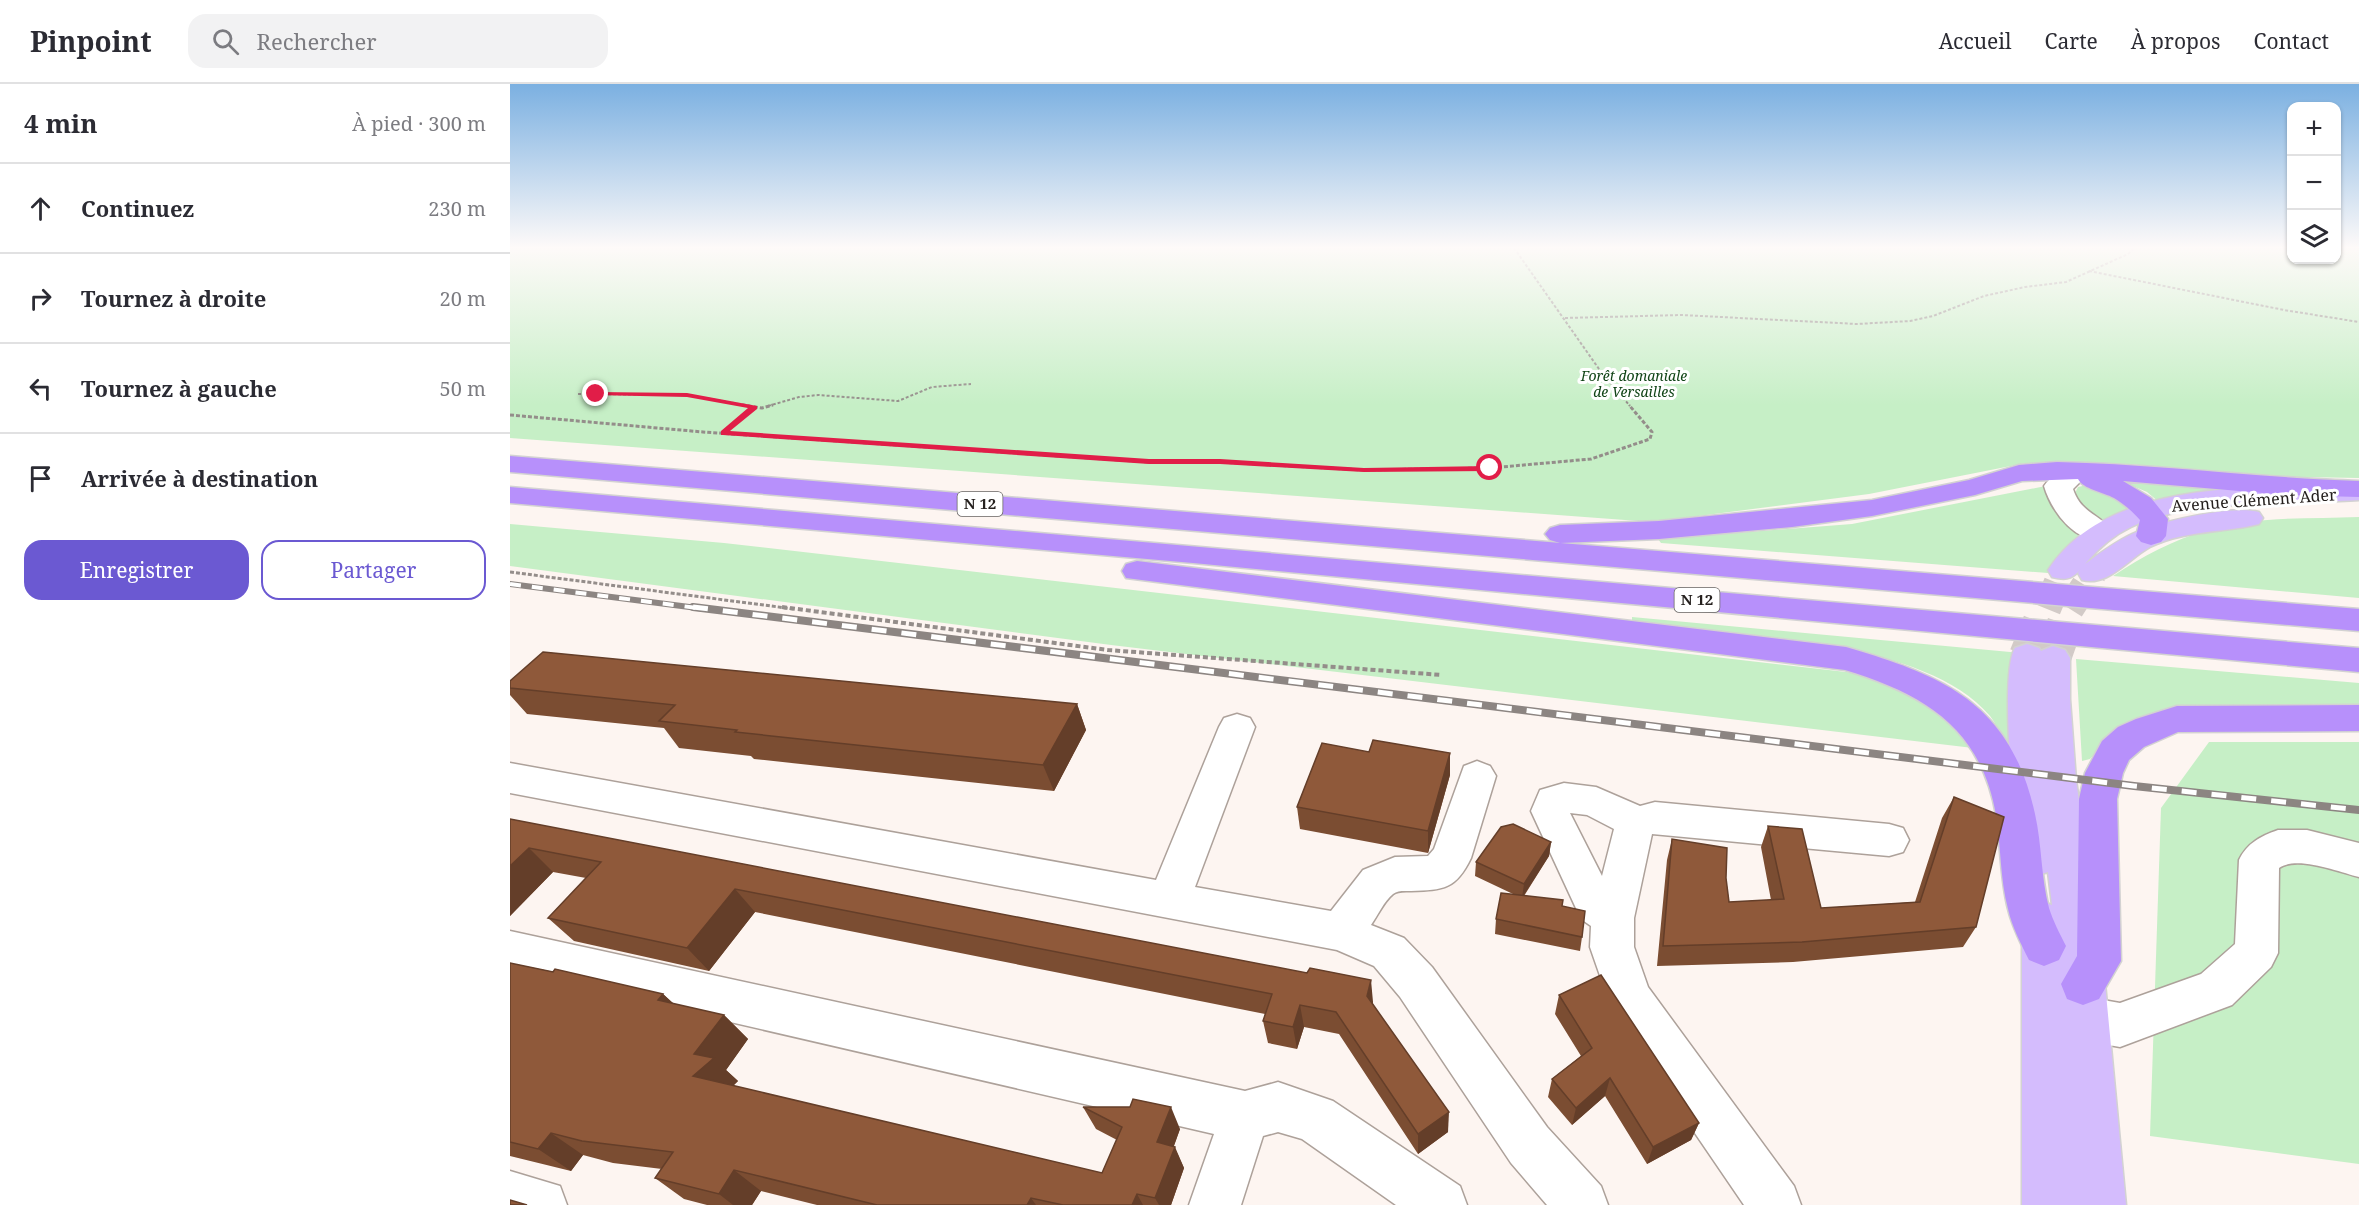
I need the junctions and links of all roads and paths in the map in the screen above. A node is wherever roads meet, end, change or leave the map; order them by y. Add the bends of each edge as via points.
1 (1551, 300) edge
2 (1973, 300) edge
3 (2235, 300) edge
4 (1564, 318) junction
5 (2359, 322) edge
6 (971, 384) dead end
7 (578, 394) dead end
8 (754, 407) junction
9 (510, 415) edge
10 (723, 433) junction
11 (510, 464) edge
12 (2068, 479) junction
13 (1975, 487) junction
14 (2359, 491) edge
15 (510, 495) edge
16 (2359, 513) edge
17 (2150, 523) junction
18 (2099, 533) junction
19 (1035, 540) junction
20 (1450, 543) junction
21 (2063, 570) tunnel mouth
22 (510, 572) edge
23 (2093, 573) tunnel mouth
24 (2359, 620) edge
25 (2359, 660) edge
26 (1443, 675) dead end
27 (2359, 718) edge
28 (1237, 727) dead end
29 (1477, 776) dead end
30 (510, 778) edge
31 (1635, 823) junction
32 (1889, 840) dead end
33 (2359, 860) edge
34 (1169, 900) junction
35 (1613, 918) junction
36 (1341, 932) junction
37 (2044, 946) junction
38 (510, 951) edge
39 (2085, 1001) junction
40 (1245, 1116) junction
41 (510, 1197) edge
42 (541, 1205) edge
43 (1215, 1205) edge
44 (1441, 1205) edge
45 (1582, 1205) edge
46 (1774, 1205) edge
47 (2048, 1205) edge
48 (2100, 1205) edge

1 - 4 path
2 - 4 path via 1910,321 1857,324 1682,315
3 - 5 path
4 - 10 path via 1599,369 1652,432 1650,439 1591,459 1541,465 1364,470 1149,462
6 - 8 path via 932,387 898,401 818,395
7 - 8 path via 687,395
8 - 10 path
9 - 10 path
11 - 20 highway, N 12
12 - 13 highway
12 - 17 highway via 2090,479 2114,486
12 - 18 street via 2058,486 2062,502 2078,520
13 - 14 highway via 2019,473 2057,470
13 - 20 highway via 1872,508 1792,518 1586,534 1502,534
14 - 17 main road, Avenue Clément Ader via 2186,503
15 - 19 highway, N 12
16 - 17 main road, Avenue Clément Ader
17 - 18 main road, Avenue Clément Ader
17 - 23 main road, Avenue Clément Ader
18 - 21 main road, Avenue Clément Ader
19 - 25 highway, N 12
19 - 37 highway via 1067,562 1846,659 1892,671 1935,691 1967,716 1995,755 2015,811 2029,909
20 - 24 highway, N 12
22 - 26 path via 1108,650
27 - 39 highway via 2177,719 2131,737 2115,751 2104,773 2098,799 2099,961
28 - 34 street
29 - 36 street via 1452,858 1438,873 1395,874 1378,882
30 - 34 street
31 - 32 street via 1655,818
31 - 35 street
31 - 35 street via 1620,812 1578,797 1554,801 1550,811 1596,906
33 - 39 street via 2307,847 2278,847 2259,860 2256,953 2216,990 2120,1025
34 - 36 street
35 - 46 street via 1612,947 1629,998
36 - 45 street via 1389,952 1416,982 1529,1145
37 - 39 main road via 2025,697 2040,657 2051,702
37 - 47 main road
38 - 40 street
39 - 48 main road
40 - 43 street
40 - 44 street via 1278,1107 1315,1119
41 - 42 street

